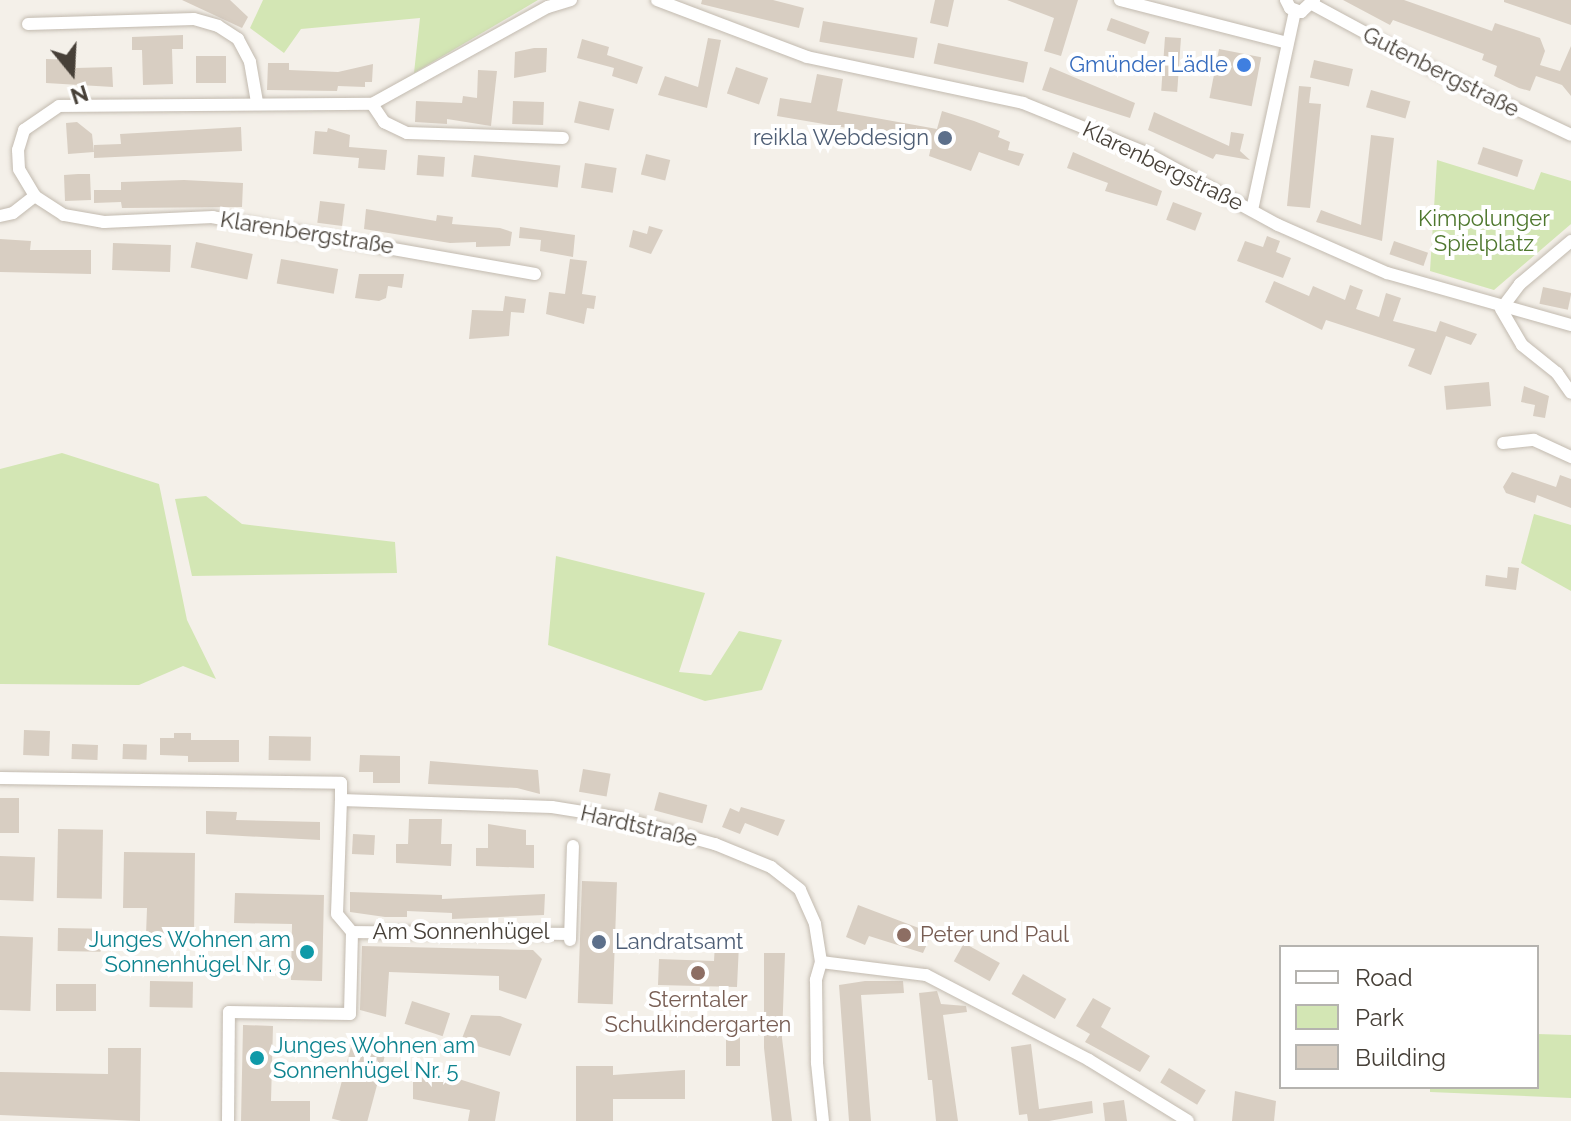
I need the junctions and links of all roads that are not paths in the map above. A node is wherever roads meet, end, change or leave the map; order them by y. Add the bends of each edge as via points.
1 (571, 0) edge
2 (657, 0) edge
3 (1120, 0) edge
4 (1286, 0) edge
5 (1313, 2) edge
6 (1295, 11) junction
7 (28, 24) dead end
8 (1287, 43) junction
9 (257, 102) junction
10 (372, 104) junction
11 (1571, 135) edge
12 (563, 138) dead end
13 (35, 196) junction
14 (1252, 210) junction
15 (0, 216) edge
16 (1571, 241) edge
17 (1565, 252) edge
18 (535, 274) dead end
19 (1501, 309) junction
20 (1571, 325) edge
21 (1571, 393) edge
22 (1503, 443) dead end
23 (1571, 457) edge
24 (0, 778) edge
25 (341, 800) junction
26 (573, 846) dead end
27 (352, 932) junction
28 (821, 962) junction
29 (228, 1121) edge
30 (823, 1121) edge
31 (1188, 1121) edge

1 - 10 street via 548,7
2 - 14 street, Klarenbergstraße via 807,57 1023,103 1146,153
3 - 8 street
4 - 6 street
5 - 6 street, Gutenbergstraße
5 - 11 street, Gutenbergstraße via 1438,72
6 - 8 street
7 - 9 street via 194,19 218,26 238,39 250,62
8 - 14 street
9 - 10 street
9 - 13 street via 59,106 24,130 18,150 19,169
10 - 12 street via 384,122 407,133
13 - 15 street
13 - 18 street, Klarenbergstraße via 64,215 104,222 213,217
14 - 19 street, Klarenbergstraße via 1387,273
16 - 17 street
17 - 19 street via 1520,284
19 - 20 street, Klarenbergstraße
19 - 21 street via 1522,345 1557,373
22 - 23 street via 1534,440
24 - 25 street via 341,783
25 - 27 street, Am Sonnenhügel via 337,914
25 - 28 street, Hardtstraße via 552,807 621,818 715,844 771,867 800,890 815,924
26 - 27 street, Am Sonnenhügel via 570,937
27 - 29 street, Am Sonnenhügel via 350,1014 229,1012
28 - 30 street, Hardtstraße via 816,980 817,1063
28 - 31 street via 926,975 1089,1060

